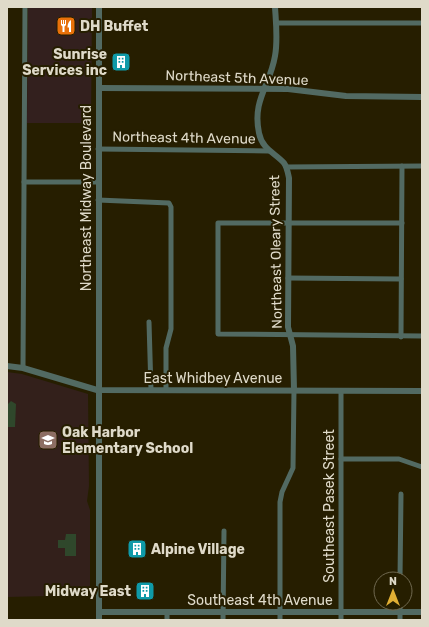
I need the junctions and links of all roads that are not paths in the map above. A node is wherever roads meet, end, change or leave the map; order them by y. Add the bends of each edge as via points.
1 (25, 7) edge
2 (99, 7) edge
3 (275, 7) edge
4 (276, 23) junction
5 (422, 23) edge
6 (99, 88) junction
7 (264, 88) junction
8 (422, 97) edge
9 (98, 149) junction
10 (269, 151) junction
11 (402, 166) junction
12 (422, 166) edge
13 (286, 167) junction
14 (24, 182) junction
15 (98, 182) junction
16 (98, 200) junction
17 (289, 222) junction
18 (402, 223) junction
19 (288, 278) junction
20 (401, 279) junction
21 (149, 322) dead end
22 (290, 336) junction
23 (422, 336) edge
24 (401, 337) junction
25 (7, 366) edge
26 (23, 368) junction
27 (97, 390) junction
28 (150, 390) junction
29 (166, 390) junction
30 (294, 390) junction
31 (341, 391) junction
32 (422, 391) edge
33 (341, 459) junction
34 (422, 467) edge
35 (401, 494) dead end
36 (224, 531) dead end
37 (400, 571) edge
38 (98, 612) junction
39 (167, 612) junction
40 (224, 612) junction
41 (280, 612) junction
42 (341, 612) junction
43 (400, 612) junction
44 (422, 612) edge
45 (99, 620) edge
46 (167, 620) edge
47 (224, 620) edge
48 (280, 620) edge
49 (341, 620) edge
50 (400, 620) edge

1 - 14 street
2 - 6 street, Northeast Midway Boulevard
3 - 4 street, Northeast Oleary Street
4 - 5 street
4 - 7 street, Northeast Oleary Street via 275,56
6 - 7 street, Northeast 5th Avenue
6 - 9 street, Northeast Midway Boulevard
7 - 8 street, Northeast 5th Avenue via 346,96
7 - 10 street, Northeast Oleary Street via 258,102 259,131
9 - 10 street, Northeast 4th Avenue
9 - 15 street, Northeast Midway Boulevard
10 - 13 street, Northeast Oleary Street
11 - 12 street
11 - 13 street
11 - 18 street
13 - 17 street, Northeast Oleary Street via 289,178
14 - 15 street
14 - 26 street
15 - 16 street, Northeast Midway Boulevard
16 - 27 street, Northeast Midway Boulevard
16 - 29 street via 169,203 171,207 171,328 166,348
17 - 18 street
17 - 19 street, Northeast Oleary Street
17 - 22 street via 218,223 218,334
18 - 20 street
19 - 20 street
19 - 22 street, Northeast Oleary Street
20 - 24 street
21 - 28 street
22 - 24 street
22 - 30 street, Northeast Oleary Street via 293,346
23 - 24 street
25 - 26 street, East Whidbey Avenue
26 - 27 street, East Whidbey Avenue
27 - 28 street, East Whidbey Avenue
27 - 38 street, Northeast Midway Boulevard
28 - 29 street, East Whidbey Avenue
29 - 30 street, East Whidbey Avenue
30 - 31 street, East Whidbey Avenue
30 - 41 street via 293,468 280,502
31 - 32 street, East Whidbey Avenue
31 - 33 street, Southeast Pasek Street
33 - 34 street via 399,459
33 - 42 street, Southeast Pasek Street
35 - 37 street
36 - 40 street
38 - 39 street, Southeast 4th Avenue
38 - 45 street, Northeast Midway Boulevard
39 - 40 street, Southeast 4th Avenue
39 - 46 street
40 - 41 street, Southeast 4th Avenue
40 - 47 street
41 - 42 street, Southeast 4th Avenue
41 - 48 street
42 - 43 street, Southeast 4th Avenue
42 - 49 street, Southeast Pasek Street
43 - 44 street, Southeast 4th Avenue
43 - 50 street

